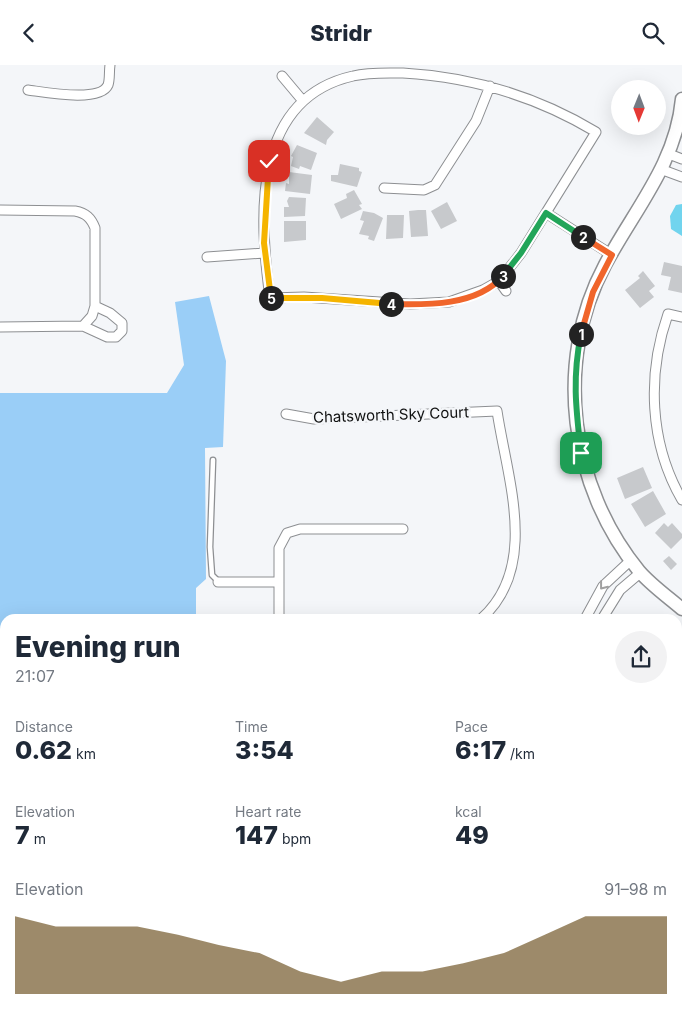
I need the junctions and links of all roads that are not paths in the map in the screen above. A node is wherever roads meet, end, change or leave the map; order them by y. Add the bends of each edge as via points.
1 (110, 65) edge
2 (403, 69) edge
3 (282, 76) dead end
4 (490, 86) junction
5 (28, 89) dead end
6 (682, 99) edge
7 (304, 101) junction
8 (669, 154) junction
9 (682, 159) edge
10 (663, 170) junction
11 (682, 177) edge
12 (384, 188) dead end
13 (0, 211) edge
14 (546, 213) junction
15 (264, 253) junction
16 (612, 255) junction
17 (208, 257) dead end
18 (499, 281) junction
19 (506, 291) dead end
20 (94, 311) junction
21 (682, 317) edge
22 (84, 326) junction
23 (0, 327) edge
24 (286, 414) dead end
25 (213, 460) dead end
26 (682, 499) edge
27 (403, 529) dead end
28 (631, 560) junction
29 (640, 573) junction
30 (218, 582) joint
31 (279, 582) junction
32 (682, 609) edge
33 (279, 614) edge
34 (490, 614) edge
35 (588, 614) edge
36 (605, 614) edge

1 - 5 street via 108,85 101,92 77,95
2 - 4 street
2 - 7 street via 352,76 328,85
3 - 7 street
4 - 12 street via 476,121 435,185 424,190
4 - 14 street via 555,109 596,132
6 - 8 street
7 - 15 street via 285,123 269,161
8 - 9 street
8 - 10 street
10 - 11 street
10 - 16 street
13 - 20 street via 75,211 91,219 95,228
14 - 16 street
14 - 18 street
15 - 17 street
15 - 18 street via 270,299 304,297 431,304 465,298
16 - 28 street via 593,292 583,323 574,393 581,453 589,481 615,537
18 - 19 street
20 - 22 street
20 - 22 street via 110,313 122,323 122,331 116,337 107,337
21 - 26 street via 668,314 661,334 653,396 659,441 674,487
22 - 23 street
24 - 34 street, Chatsworth Sky Court via 314,419 497,411 514,513 516,551 504,591
25 - 30 lane via 210,547 212,575
27 - 31 street via 300,529 287,533 279,548
28 - 29 street
28 -> 35 street via 603,585
29 - 32 street
29 - 36 street via 620,590
30 - 31 street
31 - 33 street

